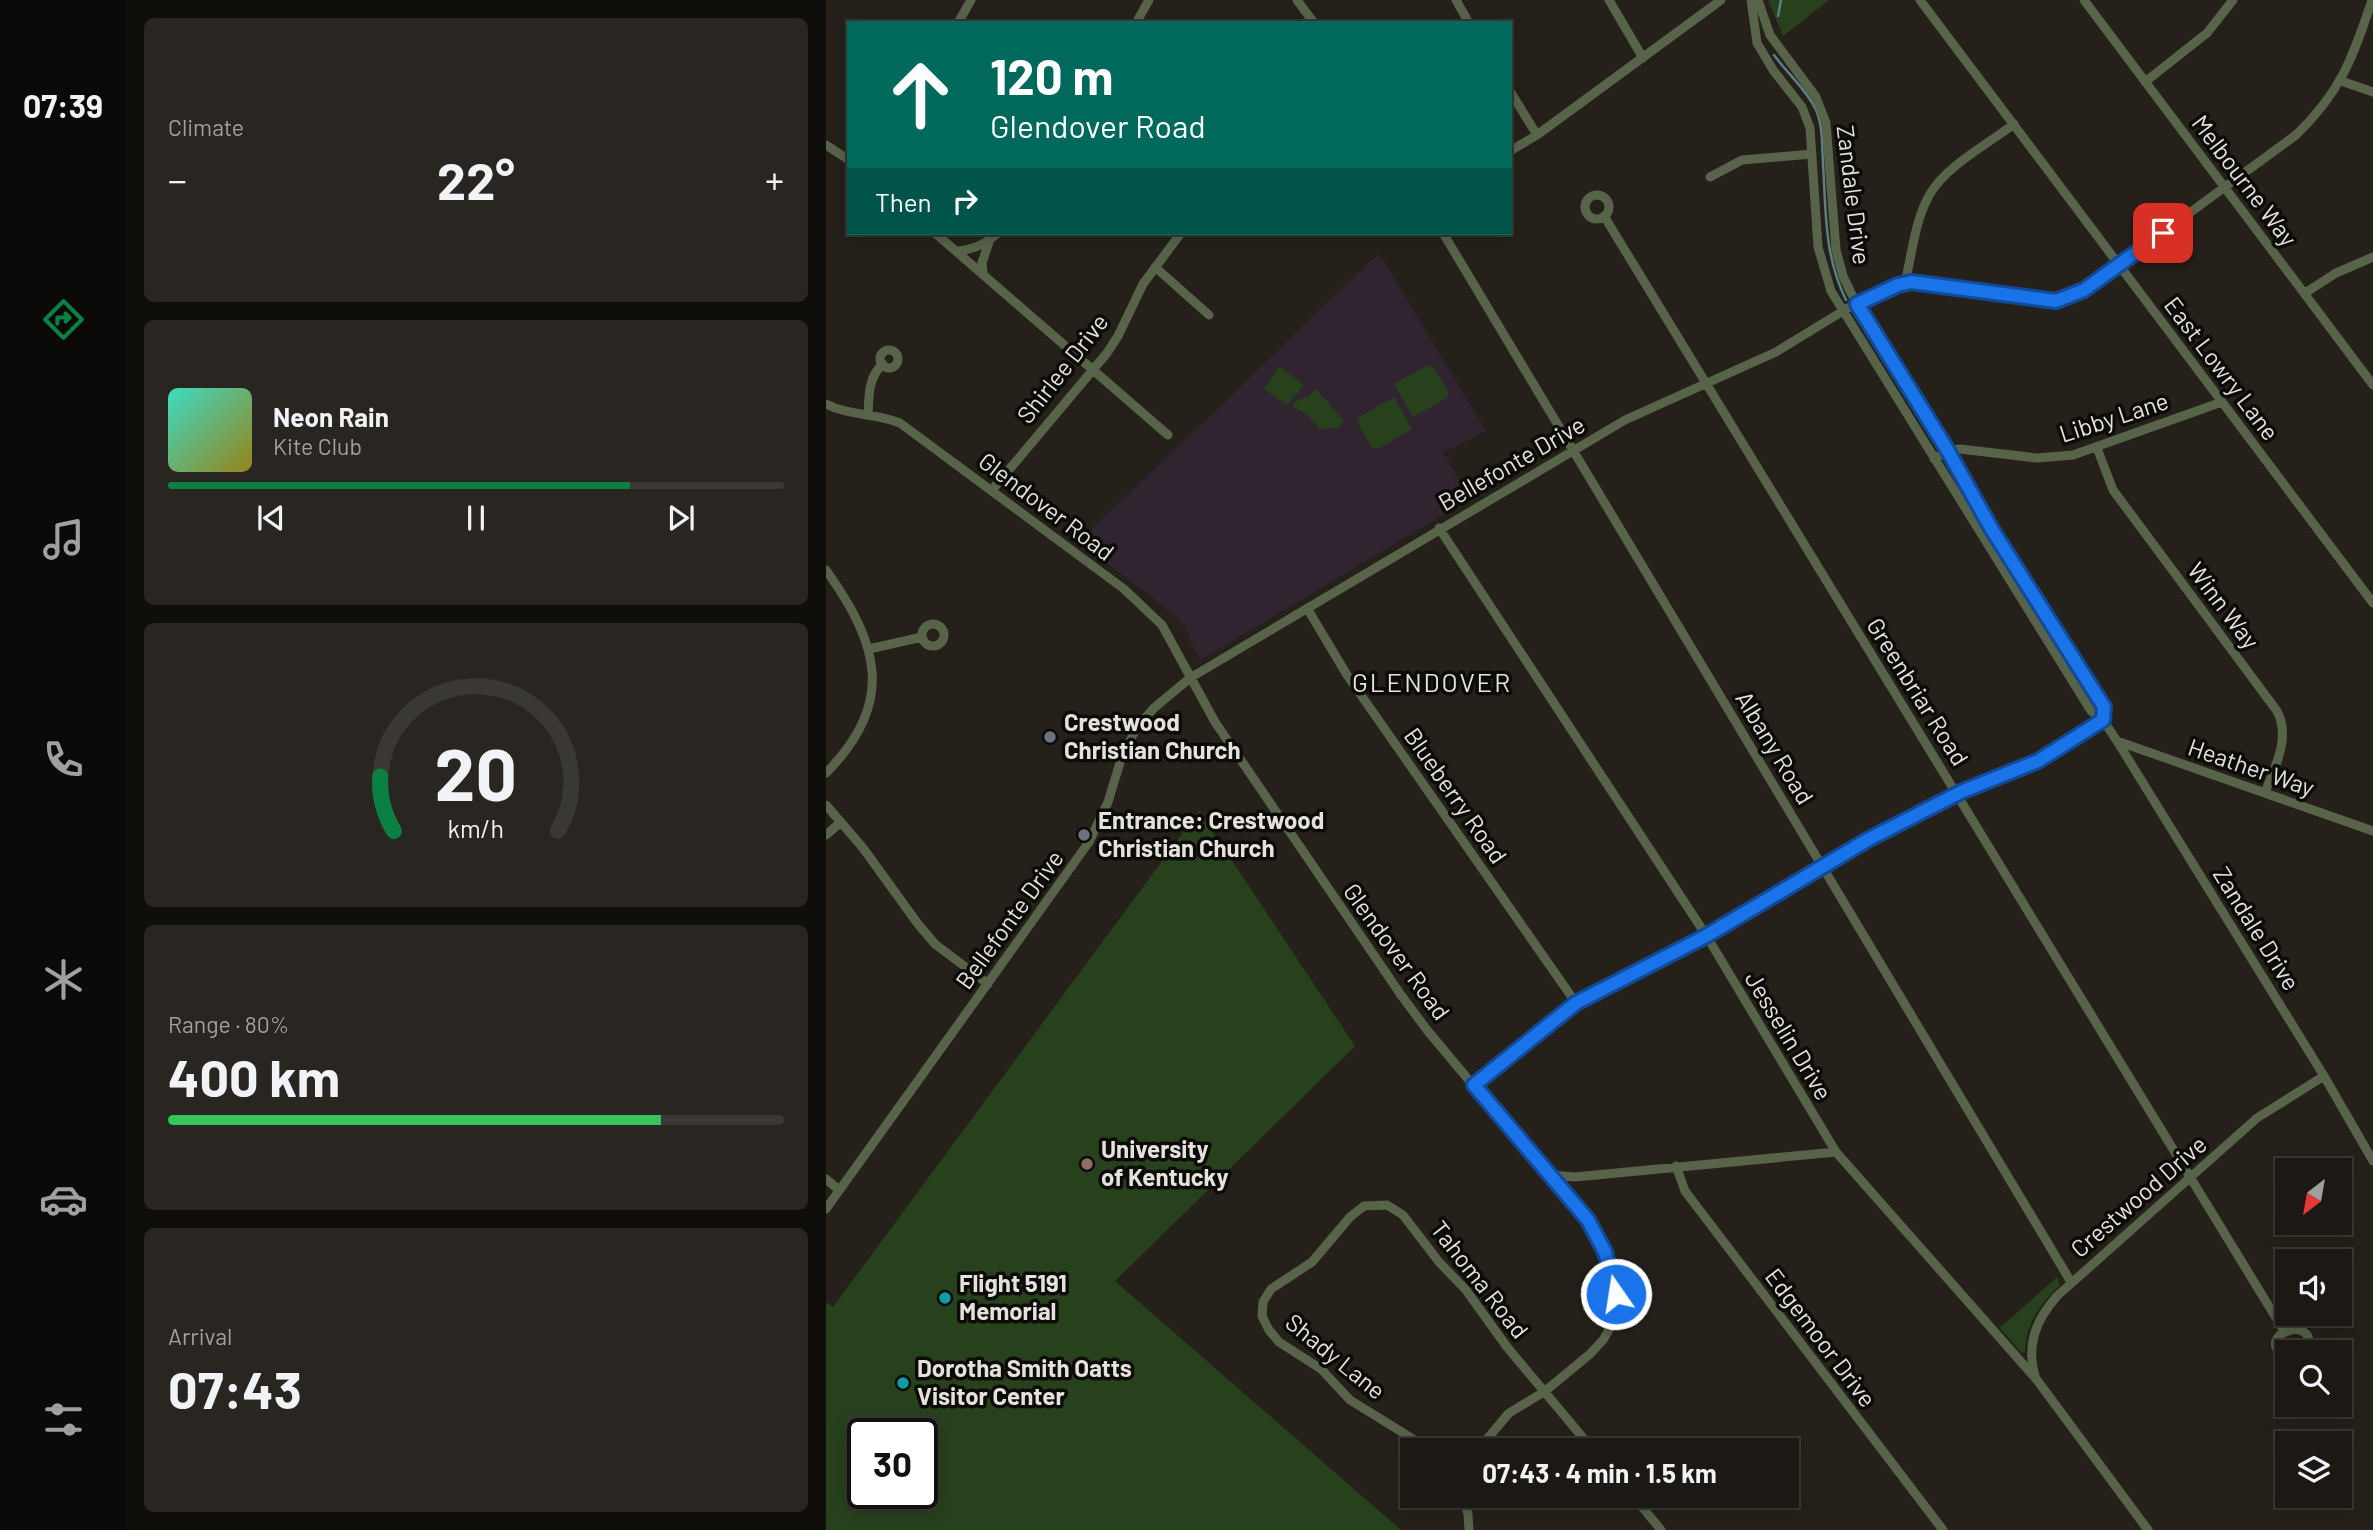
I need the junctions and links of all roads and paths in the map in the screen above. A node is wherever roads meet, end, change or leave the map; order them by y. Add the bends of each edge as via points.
1 (971, 0) edge
2 (1149, 0) edge
3 (1297, 0) edge
4 (1456, 0) edge
5 (1609, 0) edge
6 (1721, 0) edge
7 (1751, 0) edge
8 (1758, 0) edge
9 (1920, 0) edge
10 (2084, 0) edge
11 (2233, 0) edge
12 (2372, 0) edge
13 (959, 21) edge
14 (1137, 21) edge
15 (1313, 21) edge
16 (1468, 21) edge
17 (1643, 58) junction
18 (2341, 81) junction
19 (2145, 82) junction
20 (2373, 92) edge
21 (1512, 94) edge
22 (2014, 124) junction
23 (1537, 135) junction
24 (826, 145) edge
25 (1512, 150) edge
26 (1812, 154) junction
27 (847, 159) edge
28 (1710, 177) dead end
29 (2225, 187) junction
30 (1604, 216) dead end
31 (937, 235) edge
32 (997, 235) edge
33 (1179, 235) edge
34 (1444, 235) edge
35 (989, 242) junction
36 (956, 251) junction
37 (2373, 257) edge
38 (2118, 265) junction
39 (1155, 267) junction
40 (983, 274) junction
41 (1905, 283) junction
42 (2305, 293) junction
43 (1857, 304) junction
44 (1842, 312) junction
45 (1209, 314) dead end
46 (883, 364) dead end
47 (1093, 369) junction
48 (1705, 383) junction
49 (2373, 385) edge
50 (2222, 402) junction
51 (826, 404) edge
52 (868, 415) junction
53 (1168, 435) dead end
54 (2097, 448) junction
55 (1573, 450) junction
56 (1948, 451) junction
57 (1934, 459) junction
58 (992, 490) junction
59 (1440, 528) junction
60 (826, 570) edge
61 (2373, 603) edge
62 (1307, 608) junction
63 (922, 637) dead end
64 (869, 649) junction
65 (1190, 678) junction
66 (2103, 720) junction
67 (2117, 741) junction
68 (826, 772) edge
69 (2265, 793) junction
70 (1957, 795) junction
71 (826, 805) edge
72 (841, 822) junction
73 (2373, 831) edge
74 (826, 835) edge
75 (1822, 867) junction
76 (1706, 936) junction
77 (988, 984) junction
78 (1576, 1003) junction
79 (2324, 1076) junction
80 (1474, 1085) junction
81 (1836, 1152) junction
82 (2373, 1161) edge
83 (1676, 1166) junction
84 (1549, 1174) junction
85 (2191, 1177) junction
86 (826, 1179) edge
87 (839, 1190) junction
88 (826, 1209) edge
89 (1320, 1255) joint
90 (2071, 1282) junction
91 (2284, 1331) junction
92 (2279, 1340) edge
93 (2308, 1340) edge
94 (2036, 1380) junction
95 (1544, 1392) junction
96 (1411, 1438) edge
97 (1488, 1438) edge
98 (1583, 1438) edge
99 (1466, 1508) edge
100 (1643, 1508) edge
101 (1469, 1530) edge
102 (1661, 1530) edge
103 (1943, 1530) edge
104 (2148, 1530) edge

1 - 13 street
2 - 14 street
3 - 15 street
4 - 16 street
5 - 17 street
6 - 17 street
7 - 26 street, Zandale Drive via 1757,43 1807,115
8 - 43 street, Zandale Drive via 1770,35 1816,97 1826,122 1836,250
9 - 22 street, East Lowry Lane
10 - 19 street, Melbourne Way
11 - 19 street via 2207,33
12 - 18 street
17 - 23 street
18 - 20 street
18 - 29 street via 2296,135
19 - 29 street, Melbourne Way
21 - 23 street
22 - 38 street, East Lowry Lane
22 - 41 street via 1936,185 1926,203
23 - 25 street
24 - 27 street
26 - 28 street via 1741,160
26 - 44 street, Zandale Drive via 1820,257
29 - 38 street
29 - 42 street, Melbourne Way
30 - 48 street, Greenbriar Road
31 - 36 street
32 - 35 street
33 - 39 street, Shirlee Drive
34 - 55 street, Albany Road
35 - 36 street
35 - 40 street
36 - 40 street
37 - 42 street via 2336,272
38 - 41 street via 2084,290 2056,301
38 - 50 street, East Lowry Lane
39 - 45 street
39 - 47 street, Shirlee Drive via 1118,336
40 - 47 street
41 - 43 street, Bellefonte Drive
42 - 49 street, Melbourne Way
43 - 44 street, Bellefonte Drive
43 - 56 street, Zandale Drive
44 - 48 street, Bellefonte Drive via 1790,345
44 - 57 street, Zandale Drive
46 - 52 street via 872,380
47 - 53 street
47 - 58 street, Shirlee Drive
48 - 55 street, Bellefonte Drive
48 - 70 street, Greenbriar Road
50 - 54 street, Libby Lane
50 - 61 street, East Lowry Lane
51 - 52 street, Glendover Road
52 - 58 street, Glendover Road via 900,423
54 - 56 street, Libby Lane via 2049,458
54 - 69 street, Winn Way via 2113,490 2282,720 2284,736
55 - 59 street, Bellefonte Drive
55 - 75 street, Albany Road
56 - 57 street, Libby Lane
56 - 66 street, Zandale Drive via 2104,707
57 - 66 street, Zandale Drive via 2091,711
58 - 65 street, Glendover Road via 1154,616
59 - 62 street, Bellefonte Drive
59 - 76 street, Jesselin Drive
60 - 64 street via 856,617
62 - 65 street, Bellefonte Drive
62 - 78 street, Blueberry Road via 1346,675
63 - 64 street
64 - 68 street via 872,693 864,722 847,751
65 - 77 street, Bellefonte Drive via 1138,727 1089,842
65 - 80 street, Glendover Road via 1215,722 1401,995
66 - 67 street, Zandale Drive
66 - 70 street via 2038,761
67 - 69 street, Heather Way
67 - 79 street, Zandale Drive
69 - 73 street, Heather Way
70 - 75 street
70 - 85 street, Greenbriar Road
71 - 72 street
72 - 74 street
72 - 77 street via 935,944
75 - 76 street
75 - 90 street, Albany Road
76 - 78 street
76 - 81 street, Jesselin Drive
77 - 87 street, Bellefonte Drive
78 - 80 street
79 - 82 street, Zandale Drive
79 - 85 street, Crestwood Drive via 2266,1111
80 - 84 street, Glendover Road
81 - 83 street
81 - 94 street, Jesselin Drive
83 - 84 street via 1575,1177
83 - 103 street, Edgemoor Drive via 1685,1191
84 - 95 street, Glendover Road via 1594,1230 1616,1294 1603,1340
85 - 90 street, Crestwood Drive
85 - 91 street, Greenbriar Road
86 - 87 street
87 - 88 street, Bellefonte Drive
89 - 95 street, Tahoma Road via 1359,1209 1378,1205 1395,1209 1466,1290
89 - 96 street, Shady Lane via 1271,1289 1261,1310 1265,1323 1279,1342 1321,1369 1350,1400
90 - 94 street, Crestwood Drive via 2036,1324 2031,1354
91 - 92 street, Greenbriar Road
91 - 93 street, Greenbriar Road via 2294,1328
94 - 104 street, Jesselin Drive
95 - 97 street, Glendover Road via 1509,1413
95 - 98 street, Tahoma Road
99 - 101 street
100 - 102 street

